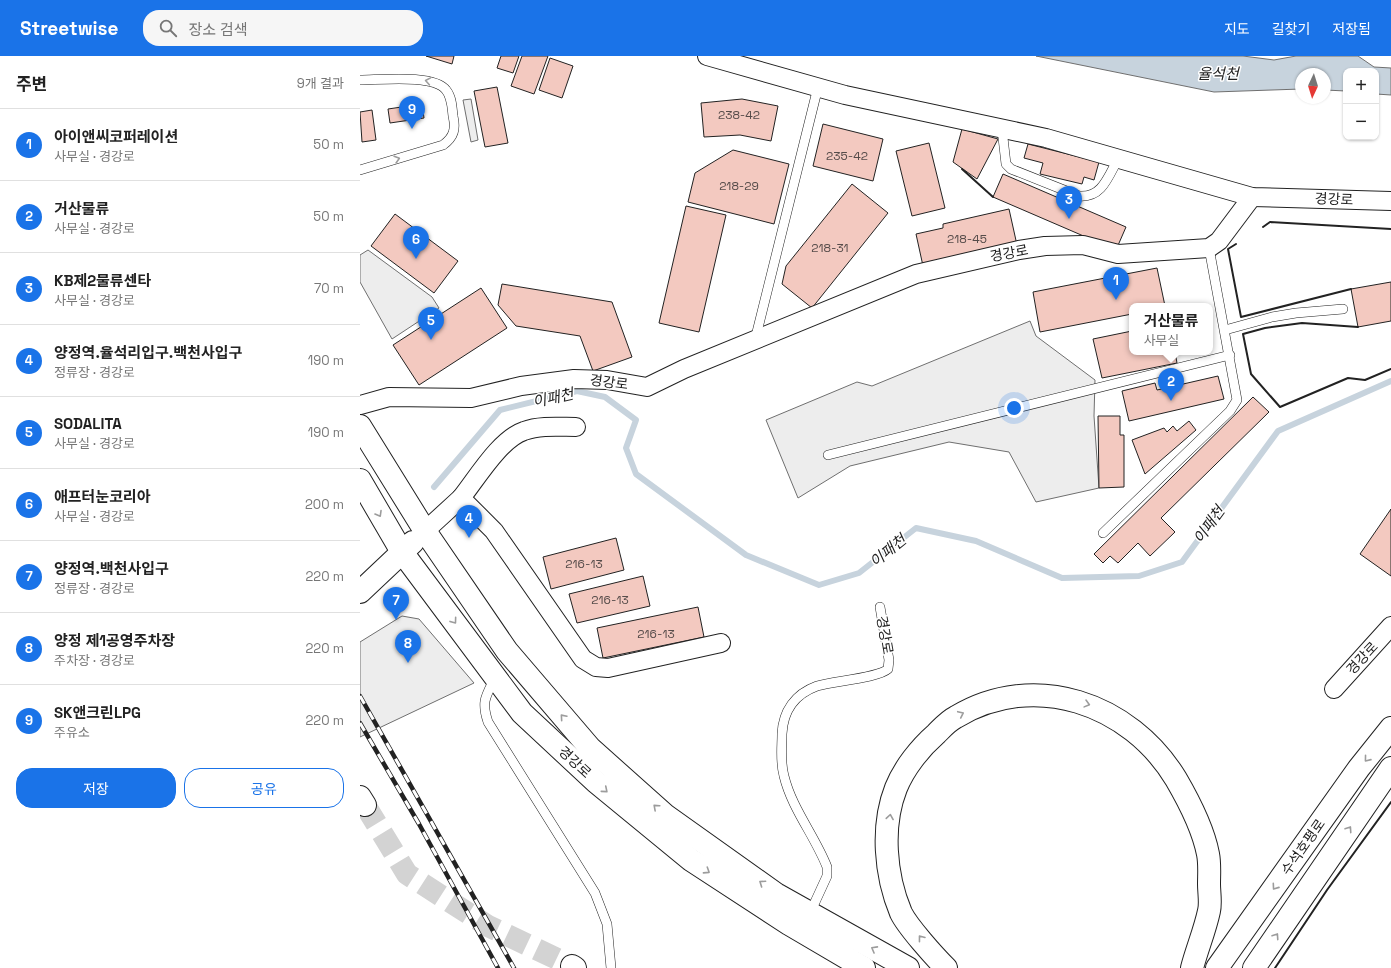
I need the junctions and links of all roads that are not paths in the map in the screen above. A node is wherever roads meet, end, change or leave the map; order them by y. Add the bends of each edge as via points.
1 (707, 56) edge
2 (360, 80) edge
3 (818, 87) junction
4 (1002, 129) junction
5 (1118, 159) junction
6 (360, 170) edge
7 (1252, 197) junction
8 (1391, 201) edge
9 (1209, 248) junction
10 (1343, 309) dead end
11 (1225, 330) junction
12 (755, 340) junction
13 (1230, 355) junction
14 (360, 404) edge
15 (360, 426) edge
16 (576, 427) dead end
17 (828, 454) dead end
18 (360, 480) edge
19 (461, 498) junction
20 (425, 531) junction
21 (1102, 534) dead end
22 (402, 552) junction
23 (360, 592) edge
24 (880, 607) dead end
25 (1391, 626) edge
26 (722, 643) dead end
27 (496, 677) junction
28 (1334, 689) dead end
29 (1391, 728) edge
30 (1391, 768) edge
31 (810, 913) junction
32 (611, 968) edge
33 (864, 968) edge
34 (908, 968) edge
35 (946, 968) edge
36 (1192, 968) edge
37 (1217, 968) edge
38 (1254, 968) edge

1 - 3 street, 경강로
6 -> 2 lane via 443,145 449,141 455,129 449,94 441,85 425,80
3 - 4 street, 경강로
3 - 12 lane
4 - 5 street, 경강로 via 1046,138
4 - 5 lane via 1006,164 1011,169 1079,196 1096,193 1102,188
5 - 7 street, 경강로
7 - 8 street, 경강로
7 - 9 street via 1219,241
9 - 11 lane
9 - 12 street, 경강로 via 1118,254 1083,245 1066,244 1019,250 916,274
10 - 11 lane via 1296,312
11 - 13 lane
12 - 14 street, 경강로 via 647,387 589,378 521,386 471,398 389,396
13 - 17 lane
13 - 21 lane via 1238,396 1235,404
15 - 20 main road, 경강로
16 - 19 street via 535,428 515,435 498,451
18 -> 22 main road, 경강로
19 - 20 street
19 - 26 street via 494,531 583,659 590,664 608,668
20 - 22 main road
31 -> 20 main road, 경강로 via 776,894 665,815 590,748 507,651
22 - 23 main road
22 -> 27 main road, 경강로
24 - 31 lane, 경강로 via 890,660 888,669 878,674 815,687 793,701 782,722 781,762 784,777 827,867 827,876
25 - 28 street, 경강로
27 - 32 lane via 484,700 488,722 595,893 608,924
27 -> 33 main road, 경강로 via 522,713 596,782 691,860 789,924
29 -> 37 main road, 수석호평로 via 1359,768
38 -> 30 main road, 수석호평로
34 -> 31 main road, 경강로
35 -> 36 main road via 902,914 893,887 887,838 896,788 910,763 927,742 954,717 984,704 1024,694 1058,696 1094,706 1125,724 1166,763 1201,829 1208,856 1210,908

